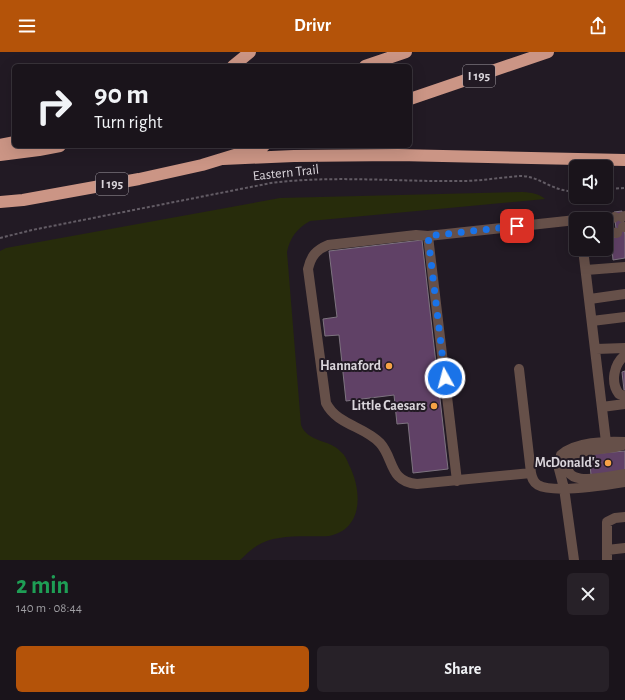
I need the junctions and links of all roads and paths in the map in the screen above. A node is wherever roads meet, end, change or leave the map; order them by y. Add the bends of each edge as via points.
1 (250, 52) edge
2 (406, 52) edge
3 (548, 52) edge
4 (235, 64) edge
5 (371, 64) edge
6 (412, 98) edge
7 (12, 142) edge
8 (0, 145) edge
9 (50, 148) edge
10 (258, 148) edge
11 (0, 155) edge
12 (223, 159) junction
13 (625, 160) edge
14 (625, 188) edge
15 (613, 189) edge
16 (569, 191) edge
17 (0, 202) edge
18 (569, 221) edge
19 (428, 236) junction
20 (0, 238) edge
21 (584, 256) edge
22 (625, 267) edge
23 (586, 270) junction
24 (625, 294) edge
25 (590, 299) junction
26 (625, 317) edge
27 (592, 321) junction
28 (625, 348) edge
29 (596, 349) junction
30 (625, 355) edge
31 (519, 369) dead end
32 (625, 396) edge
33 (625, 404) edge
34 (602, 407) junction
35 (606, 442) junction
36 (625, 443) edge
37 (531, 473) junction
38 (625, 474) edge
39 (457, 481) junction
40 (625, 482) edge
41 (564, 488) junction
42 (625, 517) edge
43 (625, 548) edge
44 (607, 555) edge
45 (574, 560) edge

1 - 4 highway
2 - 5 highway
3 - 6 highway, I 195
7 - 8 highway
9 - 11 highway
10 - 12 highway, I 195
12 - 13 highway via 398,155
12 - 17 highway, I 195 via 139,179
14 - 15 path
16 - 20 path, Eastern Trail via 521,176 462,182 337,179 288,181
18 - 19 lane
19 - 39 lane
19 - 39 lane via 416,235 328,245 312,256 308,269 309,283 326,403 329,409 343,421 373,436 383,446 395,472 404,481 410,484
21 - 23 lane
22 - 23 lane
23 - 25 lane
24 - 25 lane
25 - 27 lane
26 - 27 lane
27 - 29 lane
28 - 29 lane
29 - 34 lane
30 - 32 lane via 618,362 614,377 617,391
31 - 37 lane
33 - 34 lane
34 - 35 lane
35 - 36 lane
35 - 41 lane via 571,448 561,455 559,469
36 - 38 lane via 608,449 575,453 570,457 567,466 568,472 578,479
37 - 39 lane
37 - 41 lane via 532,479 539,486
40 - 41 lane
41 - 45 lane
42 - 44 lane via 607,522
43 - 44 lane

